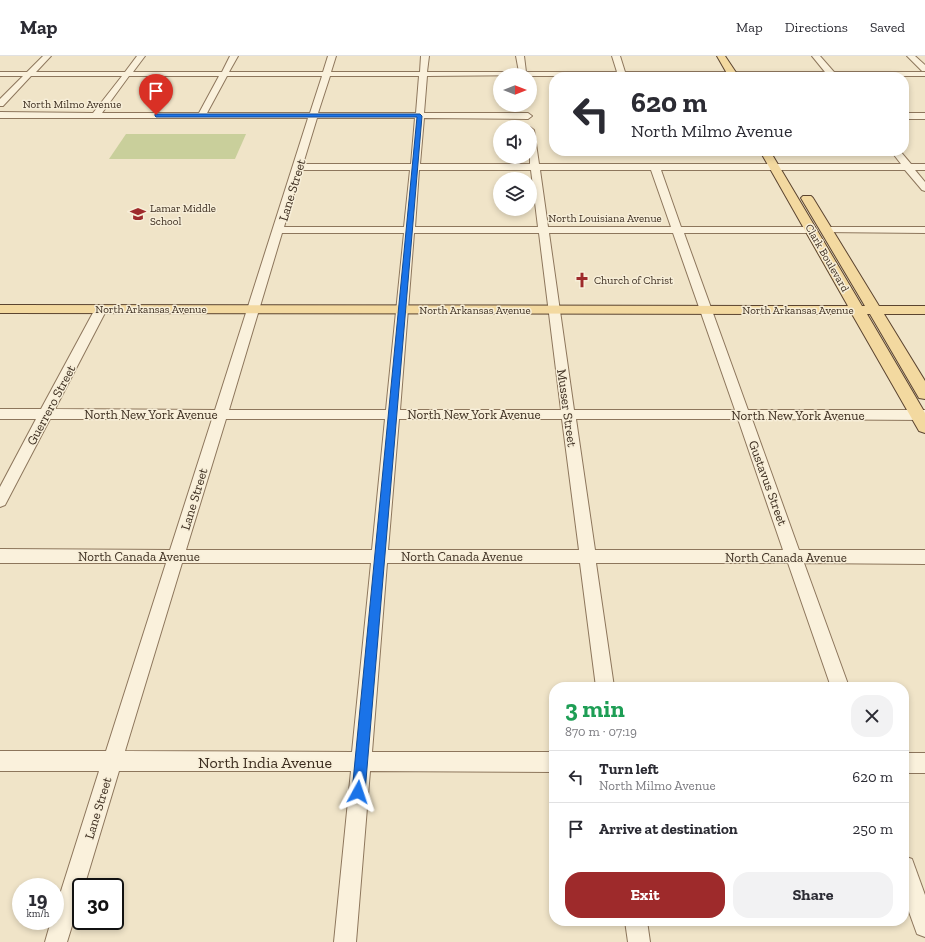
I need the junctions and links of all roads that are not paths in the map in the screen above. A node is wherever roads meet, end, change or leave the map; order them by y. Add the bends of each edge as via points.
1 (47, 56) edge
2 (141, 56) edge
3 (234, 56) edge
4 (332, 56) edge
5 (425, 56) edge
6 (520, 56) edge
7 (616, 56) edge
8 (711, 56) edge
9 (721, 56) edge
10 (816, 56) edge
11 (912, 56) edge
12 (522, 68) edge
13 (925, 69) edge
14 (621, 72) edge
15 (720, 72) edge
16 (731, 72) edge
17 (829, 72) edge
18 (327, 73) junction
19 (424, 73) junction
20 (0, 74) edge
21 (30, 74) junction
22 (128, 74) junction
23 (224, 74) junction
24 (493, 74) edge
25 (537, 74) edge
26 (549, 74) edge
27 (909, 74) edge
28 (925, 74) edge
29 (0, 104) edge
30 (528, 112) edge
31 (0, 115) edge
32 (96, 115) junction
33 (202, 116) junction
34 (314, 116) junction
35 (420, 116) junction
36 (528, 116) junction
37 (909, 116) edge
38 (925, 116) edge
39 (529, 120) edge
40 (769, 156) edge
41 (781, 156) edge
42 (899, 156) edge
43 (535, 164) edge
44 (299, 167) junction
45 (415, 167) junction
46 (535, 167) junction
47 (655, 167) junction
48 (775, 167) junction
49 (788, 167) junction
50 (908, 167) junction
51 (925, 167) edge
52 (925, 188) edge
53 (279, 230) junction
54 (410, 230) junction
55 (543, 230) junction
56 (678, 230) junction
57 (811, 230) junction
58 (826, 230) junction
59 (925, 230) edge
60 (0, 309) edge
61 (101, 309) junction
62 (253, 309) junction
63 (402, 310) junction
64 (554, 310) junction
65 (706, 310) junction
66 (857, 310) junction
67 (874, 310) junction
68 (925, 310) edge
69 (925, 394) edge
70 (0, 414) edge
71 (47, 414) junction
72 (221, 414) junction
73 (393, 414) junction
74 (568, 414) junction
75 (743, 415) junction
76 (923, 419) edge
77 (0, 501) edge
78 (0, 556) edge
79 (176, 556) junction
80 (380, 556) junction
81 (587, 556) junction
82 (794, 557) junction
83 (925, 557) edge
84 (604, 682) edge
85 (838, 682) edge
86 (0, 761) edge
87 (112, 762) junction
88 (361, 762) junction
89 (549, 762) edge
90 (909, 763) edge
91 (925, 763) edge
92 (909, 881) edge
93 (637, 926) edge
94 (925, 926) edge
95 (56, 942) edge
96 (345, 942) edge
97 (639, 942) edge

1 - 21 street
2 - 22 street
3 - 23 street
4 - 18 street, Lane Street
5 - 19 street
6 - 12 street
7 - 14 street
8 - 15 main road
9 - 16 main road
10 - 17 street
11 - 13 street
18 - 19 street
18 - 23 street
18 - 34 street, Lane Street
19 - 24 street
19 - 35 street
20 - 21 street
21 - 22 street
21 - 29 street
22 - 23 street
22 - 32 street
23 - 33 street
25 - 26 street
27 - 28 street
30 - 36 street, Musser Street
31 - 32 street, North Milmo Avenue
32 - 33 street, North Milmo Avenue
33 - 34 street, North Milmo Avenue
34 - 35 street, North Milmo Avenue
34 - 44 street, Lane Street
35 - 36 street, North Milmo Avenue
35 - 45 street
36 - 39 street, Musser Street
37 - 38 street
40 - 48 main road, Clark Boulevard
41 - 49 main road, Clark Boulevard
42 - 50 street
43 - 46 street, Musser Street
44 - 45 street
44 - 53 street, Lane Street
45 - 46 street
45 - 54 street
46 - 47 street
46 - 55 street, Musser Street
47 - 48 street
47 - 56 street, Gustavus Street
48 - 49 street
48 - 57 main road, Clark Boulevard
49 - 50 street
49 - 58 main road, Clark Boulevard
50 - 51 street
50 - 52 street
53 - 54 street, North Louisiana Avenue
53 - 62 street, Lane Street
54 - 55 street, North Louisiana Avenue
54 - 63 street
55 - 56 street, North Louisiana Avenue
55 - 64 street, Musser Street
56 - 57 street, North Louisiana Avenue
56 - 65 street, Gustavus Street
57 - 66 main road, Clark Boulevard
58 - 59 street
58 - 67 main road, Clark Boulevard
60 - 61 main road, North Arkansas Avenue
61 - 62 main road, North Arkansas Avenue
61 - 71 street, Guerrero Street
62 - 63 main road, North Arkansas Avenue
62 - 72 street, Lane Street
63 - 64 main road, North Arkansas Avenue
63 - 73 street
64 - 65 main road, North Arkansas Avenue
64 - 74 street, Musser Street
65 - 66 main road, North Arkansas Avenue
65 - 75 street, Gustavus Street
66 - 67 main road, North Arkansas Avenue
66 - 76 main road, Clark Boulevard
67 - 68 main road, North Arkansas Avenue
67 - 69 main road, Clark Boulevard
70 - 71 street, North New York Avenue
71 - 72 street, North New York Avenue
71 - 77 street, Guerrero Street
72 - 73 street, North New York Avenue
72 - 79 street, Lane Street
73 - 74 street, North New York Avenue
73 - 80 street
74 - 75 street, North New York Avenue
74 - 81 street, Musser Street
75 - 76 street, North New York Avenue
75 - 82 street, Gustavus Street
78 - 79 street, North Canada Avenue
79 - 80 street, North Canada Avenue
79 - 87 street, Lane Street
80 - 81 street, North Canada Avenue
80 - 88 street
81 - 82 street, North Canada Avenue
81 - 84 street, Musser Street
82 - 83 street, North Canada Avenue
82 - 85 street, Gustavus Street
86 - 87 street, North India Avenue
87 - 88 street, North India Avenue
87 - 95 street, Lane Street
88 - 89 street, North India Avenue
88 - 96 street
90 - 91 street
92 - 94 street
93 - 97 street

